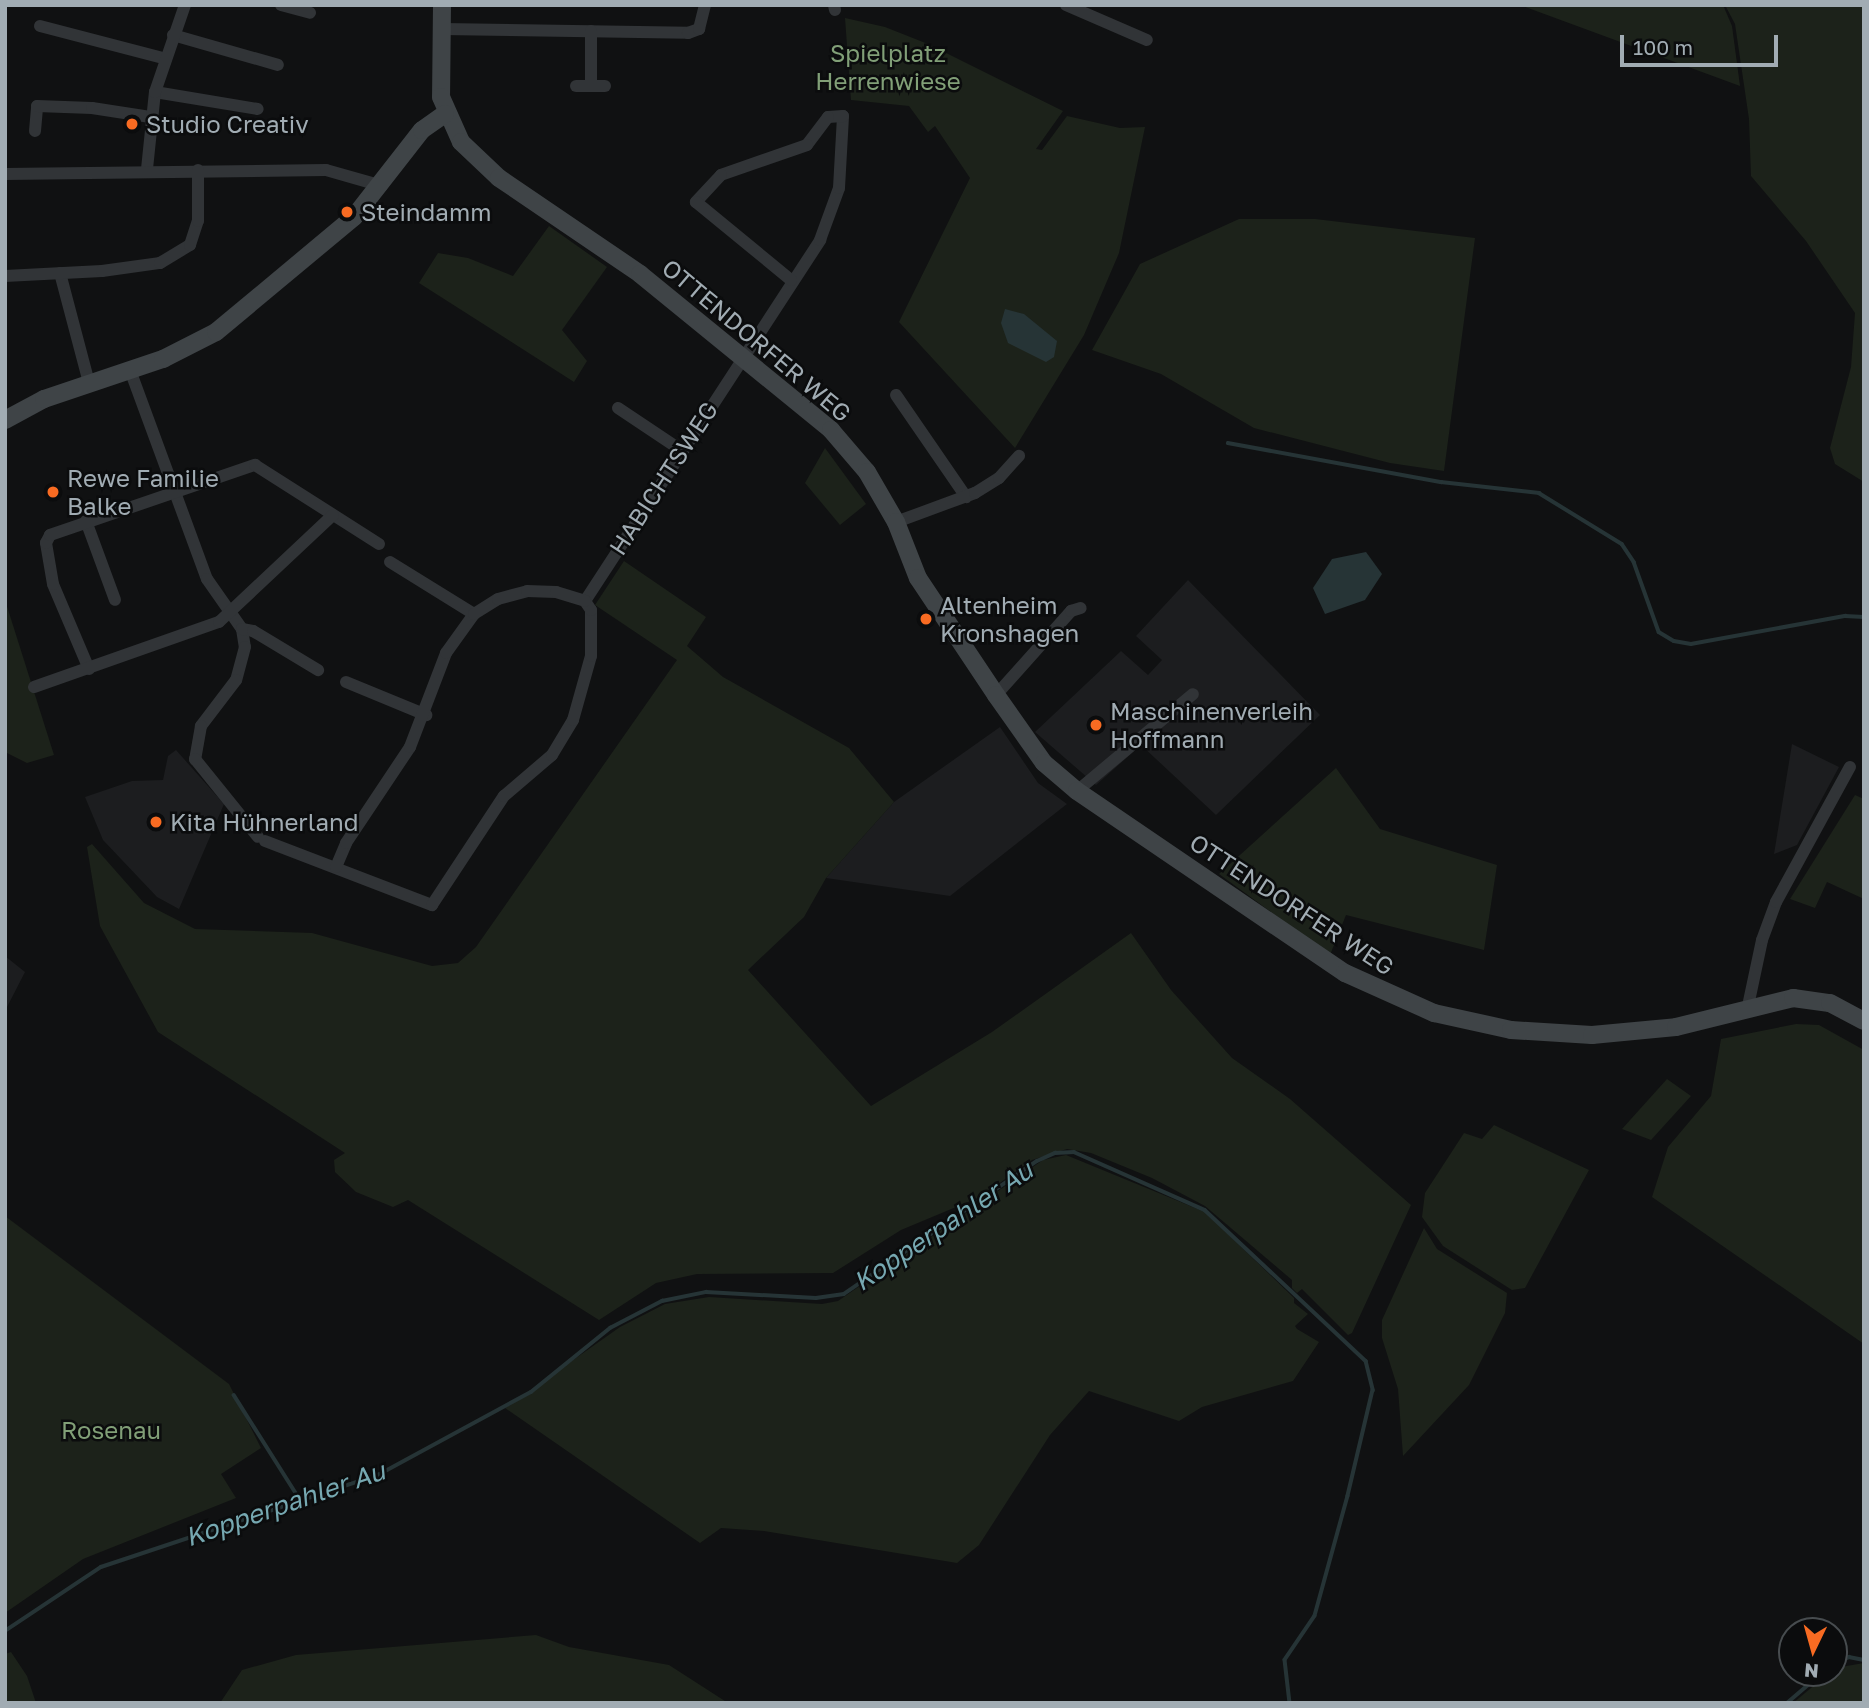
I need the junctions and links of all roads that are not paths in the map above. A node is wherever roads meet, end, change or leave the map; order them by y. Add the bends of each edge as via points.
1 (185, 5) edge
2 (282, 5) edge
3 (442, 5) edge
4 (705, 5) edge
5 (1066, 5) edge
6 (310, 13) dead end
7 (40, 26) dead end
8 (442, 29) junction
9 (591, 32) junction
10 (173, 35) junction
11 (1147, 40) dead end
12 (163, 58) junction
13 (278, 65) dead end
14 (591, 83) junction
15 (576, 86) dead end
16 (605, 86) dead end
17 (155, 92) junction
18 (258, 109) dead end
19 (445, 114) junction
20 (150, 117) junction
21 (36, 131) dead end
22 (147, 169) junction
23 (198, 170) junction
24 (5, 174) edge
25 (382, 186) junction
26 (60, 273) junction
27 (5, 276) edge
28 (791, 280) junction
29 (741, 356) junction
30 (131, 370) junction
31 (89, 383) junction
32 (896, 395) dead end
33 (618, 408) dead end
34 (8, 413) edge
35 (681, 450) junction
36 (1019, 456) dead end
37 (174, 491) junction
38 (966, 497) junction
39 (333, 515) junction
40 (86, 522) junction
41 (896, 522) junction
42 (379, 544) dead end
43 (390, 562) dead end
44 (116, 600) dead end
45 (585, 601) junction
46 (1081, 608) dead end
47 (474, 614) junction
48 (230, 616) junction
49 (242, 629) junction
50 (89, 668) junction
51 (318, 670) dead end
52 (346, 682) dead end
53 (34, 687) dead end
54 (1193, 694) dead end
55 (996, 695) junction
56 (426, 715) junction
57 (1850, 766) dead end
58 (1077, 791) junction
59 (337, 867) junction
60 (1748, 1006) junction
61 (1864, 1021) edge

1 - 10 street
2 - 6 street
3 - 8 main road
4 - 9 street via 699,29 688,33
5 - 11 street
7 - 12 street
8 - 9 street
8 - 19 main road via 440,91
9 - 14 street
10 - 12 street
10 - 13 street
12 - 17 street
14 - 15 street
14 - 16 street
17 - 18 street
17 - 20 street
19 - 25 main road via 422,130
19 - 29 main road, OTTENDORFER WEG via 480,163 640,274
20 - 21 street via 37,106
20 - 22 street
22 - 23 street
22 - 24 street
23 - 25 street via 327,170
23 - 26 street via 198,221 190,245 160,262
25 - 30 main road via 342,228 216,331
26 - 27 street
26 - 31 street
28 - 28 street, HABICHTSWEG via 820,240 832,213 844,158 843,116 828,117 807,145 721,176 696,202
28 - 29 street, HABICHTSWEG
29 - 35 street, HABICHTSWEG
29 - 41 main road, OTTENDORFER WEG via 831,430 867,472
30 - 31 main road
30 - 37 street
31 - 34 main road
32 - 38 street
33 - 35 street
35 - 45 street, HABICHTSWEG
36 - 38 street via 999,478
37 - 39 street via 255,465
37 - 40 street
37 - 48 street via 206,579
38 - 41 street
39 - 42 street
39 - 48 street
40 - 44 street
40 - 50 street via 50,535 46,542 65,620
41 - 55 main road, OTTENDORFER WEG via 918,578
43 - 47 street
45 - 47 street via 556,592 527,591 498,599
45 - 59 street via 591,610 591,656 578,708 552,755 504,796 432,905
46 - 55 street via 1071,611
47 - 56 street via 446,653
48 - 49 street
48 - 50 street
49 - 51 street
49 - 59 street via 245,660 236,680 201,726 193,750 198,769 261,839
50 - 53 street
52 - 56 street
54 - 58 street
55 - 58 main road, OTTENDORFER WEG via 1044,763
56 - 59 street via 396,771 346,843
57 - 60 street via 1776,902 1762,940
58 - 60 main road, OTTENDORFER WEG via 1345,974 1434,1013 1511,1030 1592,1035 1676,1027
60 - 61 main road, OTTENDORFER WEG via 1776,999 1814,1000

